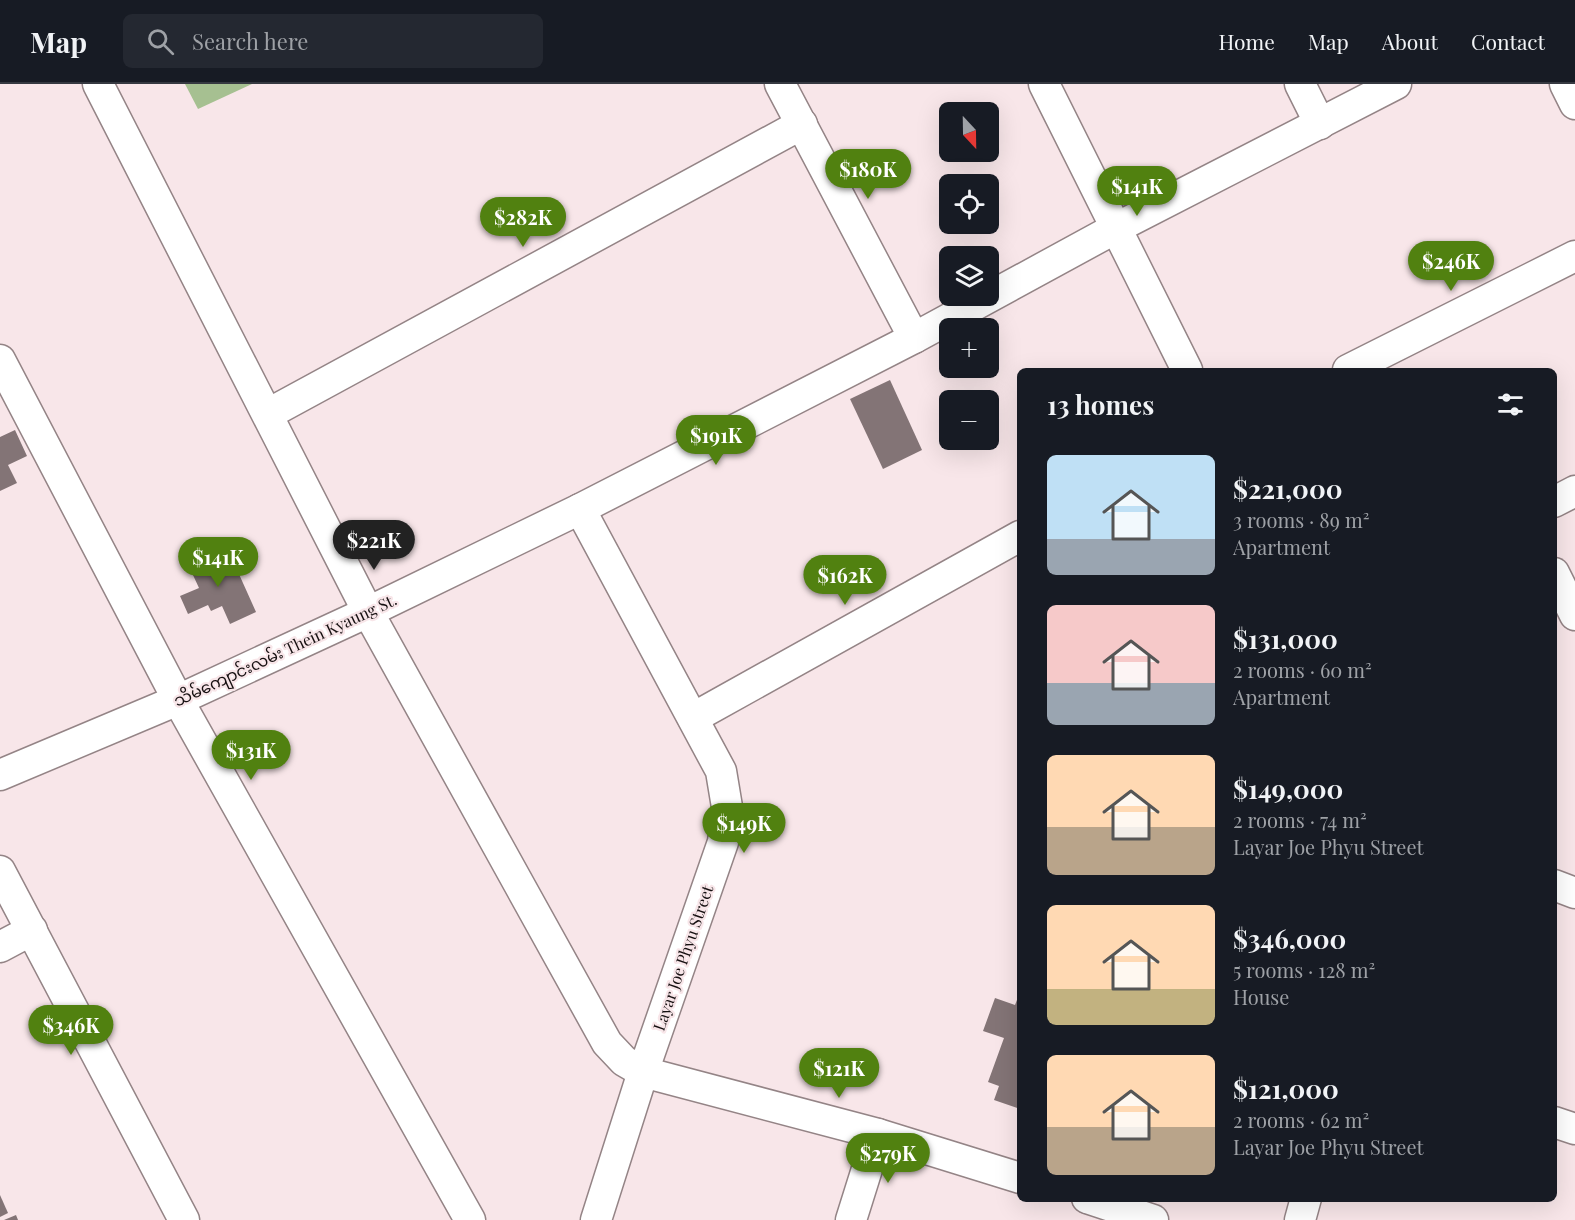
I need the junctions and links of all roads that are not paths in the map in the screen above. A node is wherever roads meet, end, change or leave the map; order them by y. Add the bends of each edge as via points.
1 (98, 84) edge
2 (780, 84) edge
3 (1044, 84) edge
4 (1300, 84) edge
5 (1396, 84) edge
6 (1565, 84) edge
7 (1575, 104) edge
8 (802, 124) junction
9 (1320, 124) junction
10 (1116, 228) junction
11 (1575, 256) edge
12 (914, 338) junction
13 (0, 360) edge
14 (1186, 368) edge
15 (1352, 368) edge
16 (268, 414) junction
17 (1575, 491) edge
18 (1557, 500) edge
19 (580, 508) junction
20 (1017, 538) edge
21 (1557, 579) edge
22 (368, 612) junction
23 (1575, 615) edge
24 (178, 700) junction
25 (693, 718) junction
26 (0, 775) edge
27 (0, 871) edge
28 (1557, 886) edge
29 (1575, 893) edge
30 (32, 930) junction
31 (0, 947) edge
32 (643, 1072) junction
33 (1557, 1123) edge
34 (1575, 1129) edge
35 (878, 1134) junction
36 (1017, 1177) edge
37 (1305, 1202) edge
38 (1087, 1204) edge
39 (184, 1220) edge
40 (470, 1220) edge
41 (596, 1220) edge
42 (851, 1220) edge
43 (1153, 1220) edge
44 (1300, 1220) edge

1 - 16 street
2 - 8 street
3 - 10 street
4 - 9 street
5 - 9 street, သိမ်ကျောင်းလမ်း Thein Kyaung St.
6 - 7 street
8 - 12 street
8 - 16 street
9 - 10 street, သိမ်ကျောင်းလမ်း Thein Kyaung St.
10 - 12 street, သိမ်ကျောင်းလမ်း Thein Kyaung St.
10 - 14 street
11 - 15 street
12 - 19 street, သိမ်ကျောင်းလမ်း Thein Kyaung St.
13 - 24 street
16 - 22 street
17 - 18 street
19 - 22 street, သိမ်ကျောင်းလမ်း Thein Kyaung St.
19 - 25 street, Layar Joe Phyu Street
20 - 25 street
21 - 23 street
22 - 24 street, သိမ်ကျောင်းလမ်း Thein Kyaung St.
22 - 32 street via 607,1043 624,1061
24 - 26 street, သိမ်ကျောင်းလမ်း Thein Kyaung St.
24 - 40 street
25 - 32 street, Layar Joe Phyu Street via 721,771 727,807 723,842
27 - 30 street
28 - 29 street
30 - 31 street
30 - 39 street
32 - 35 street
32 - 41 street, Layar Joe Phyu Street
33 - 34 street
35 - 36 street
35 - 42 street
37 - 44 street
38 - 43 street

